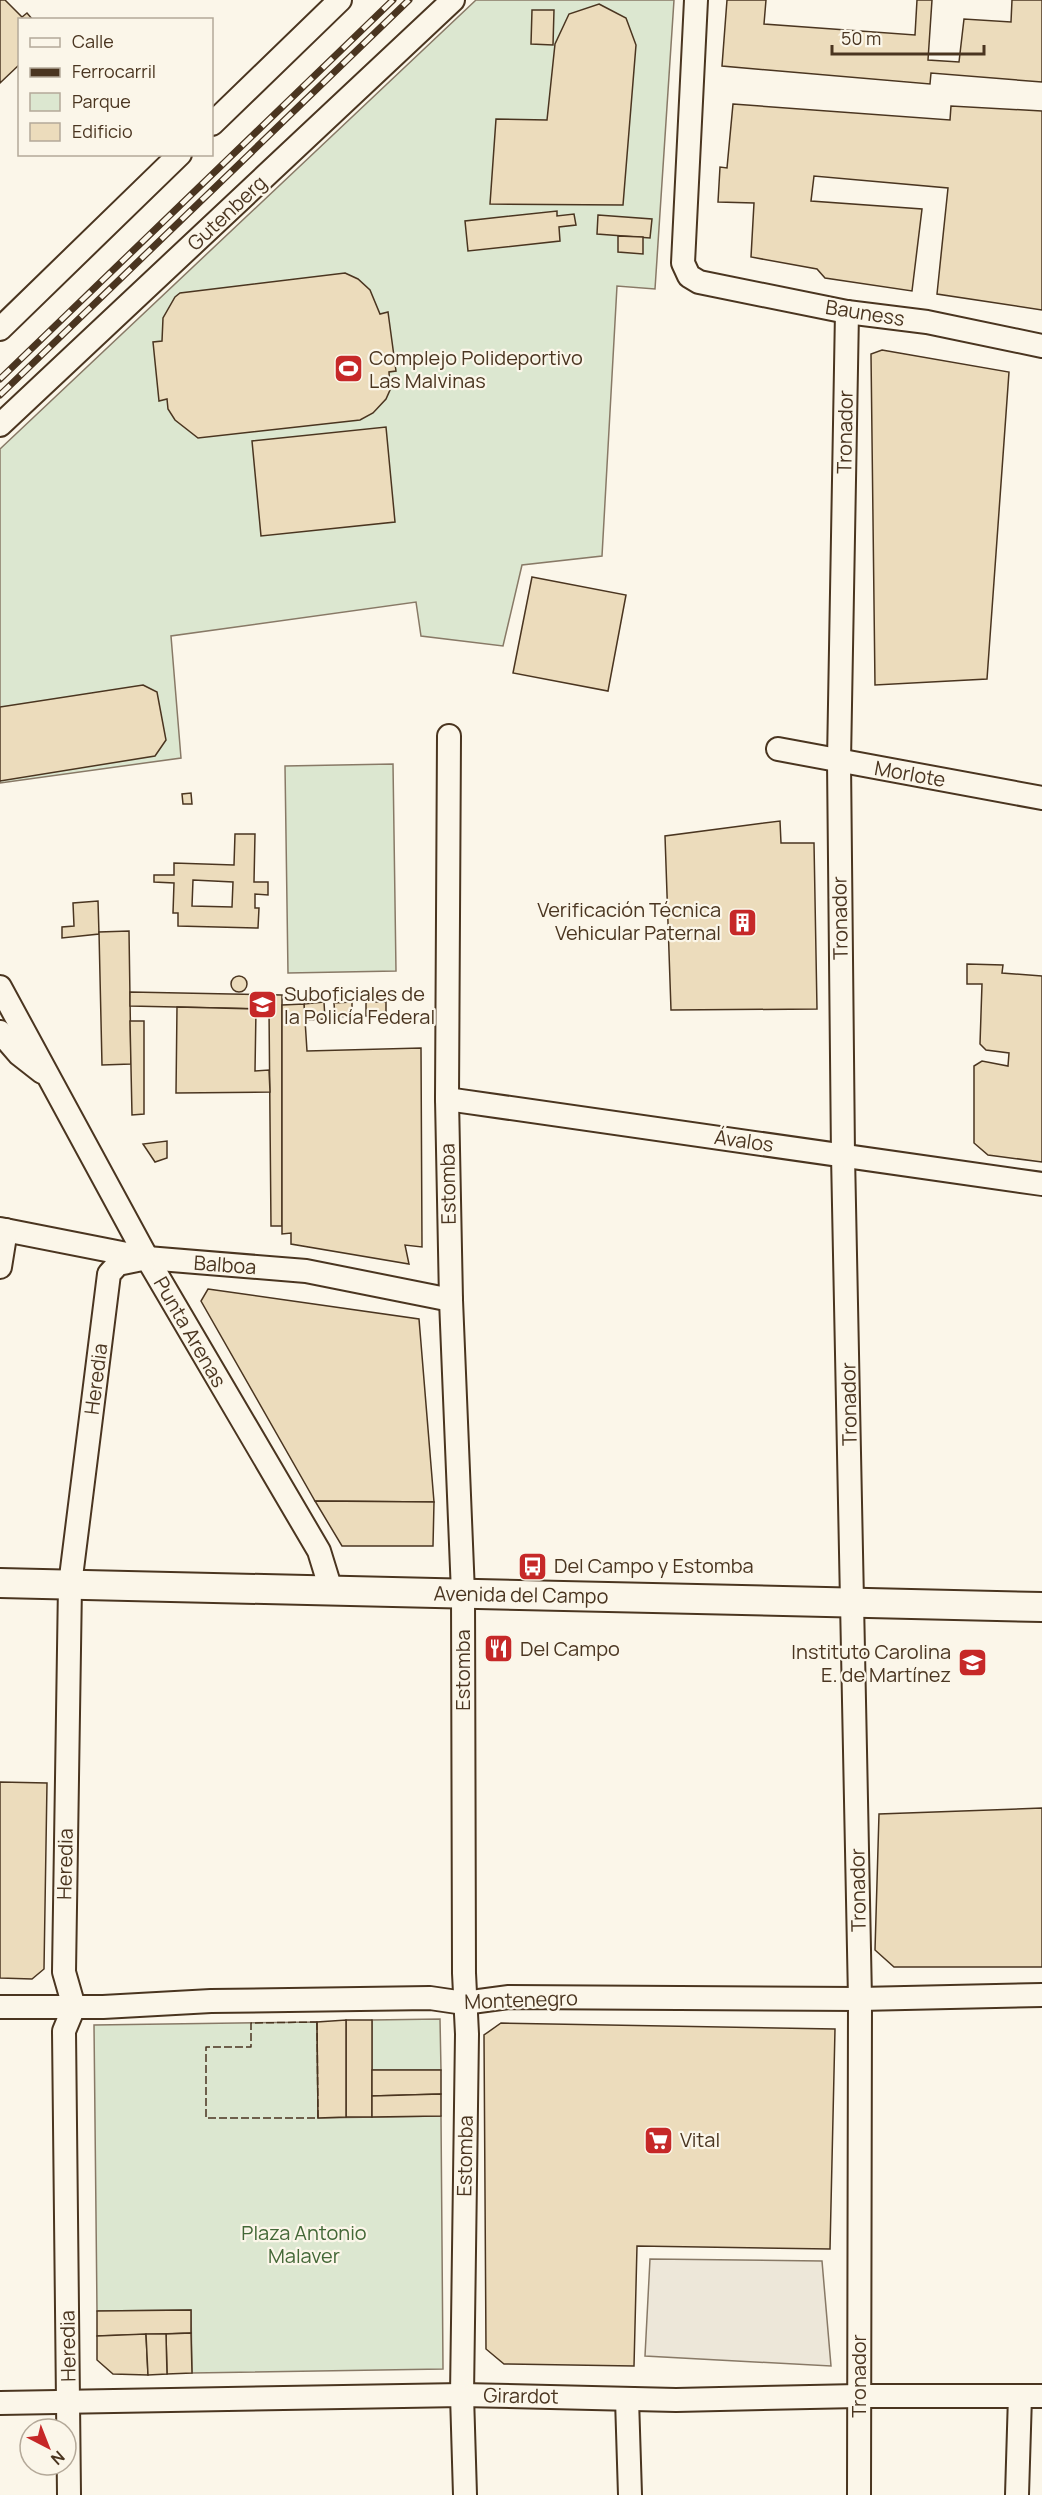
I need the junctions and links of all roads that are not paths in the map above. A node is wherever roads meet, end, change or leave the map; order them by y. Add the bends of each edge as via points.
1 (340, 0) edge
2 (453, 0) edge
3 (696, 0) edge
4 (213, 123) edge
5 (178, 156) edge
6 (847, 312) junction
7 (0, 329) edge
8 (1042, 346) edge
9 (0, 425) edge
10 (449, 736) dead end
11 (778, 749) dead end
12 (839, 761) junction
13 (1042, 798) edge
14 (0, 987) edge
15 (0, 1032) edge
16 (45, 1074) junction
17 (447, 1098) junction
18 (843, 1155) junction
19 (1042, 1184) edge
20 (3, 1229) edge
21 (147, 1258) junction
22 (0, 1267) edge
23 (451, 1300) junction
24 (0, 1583) edge
25 (70, 1585) junction
26 (331, 1590) junction
27 (463, 1593) junction
28 (853, 1604) junction
29 (1042, 1607) edge
30 (1042, 1995) edge
31 (860, 1999) junction
32 (464, 2003) junction
33 (0, 2007) edge
34 (74, 2007) junction
35 (462, 2395) junction
36 (858, 2396) junction
37 (1031, 2396) edge
38 (627, 2399) junction
39 (69, 2401) junction
40 (0, 2403) edge
41 (69, 2495) edge
42 (465, 2495) edge
43 (630, 2495) edge
44 (860, 2495) edge
45 (1017, 2495) edge

1 - 4 street
2 - 9 street, Gutenberg
3 - 6 street, Bauness via 683,263 689,276 699,282
5 - 7 street
6 - 8 street, Bauness via 927,322
6 - 12 street, Tronador
10 - 17 street, Estomba
11 - 12 street, Morlote
12 - 13 street, Morlote
12 - 18 street, Tronador
14 - 16 street, Punta Arenas
15 - 16 street, Punta Arenas via 19,1054
16 - 21 street, Punta Arenas
17 - 18 street, Ávalos
17 - 23 street, Estomba
18 - 19 street, Ávalos
18 - 28 street, Tronador
20 - 21 street, Balboa
20 - 22 street
21 - 23 street, Balboa via 306,1271
21 - 25 street, Heredia via 118,1264 109,1274
21 - 26 street, Punta Arenas via 319,1551
23 - 27 street, Estomba
24 - 25 main road, Avenida del Campo
25 - 26 main road, Avenida del Campo
25 - 34 street, Heredia via 64,1972
26 - 27 main road, Avenida del Campo
27 - 28 main road, Avenida del Campo
27 - 32 street, Estomba
28 - 29 main road, Avenida del Campo
28 - 31 street, Tronador
30 - 31 street, Montenegro
31 - 32 street, Montenegro via 509,1997
31 - 36 street, Tronador
32 - 34 street, Montenegro via 430,1998
32 - 35 street, Estomba via 467,2034
33 - 34 street, Montenegro
34 - 39 street, Heredia via 64,2031
35 - 38 street, Girardot
35 - 39 street, Girardot
35 - 42 street, Estomba
36 - 37 street, Girardot
36 - 38 street, Girardot
36 - 44 street, Tronador
37 - 45 street
38 - 43 street
39 - 40 street, Girardot
39 - 41 street, Heredia

